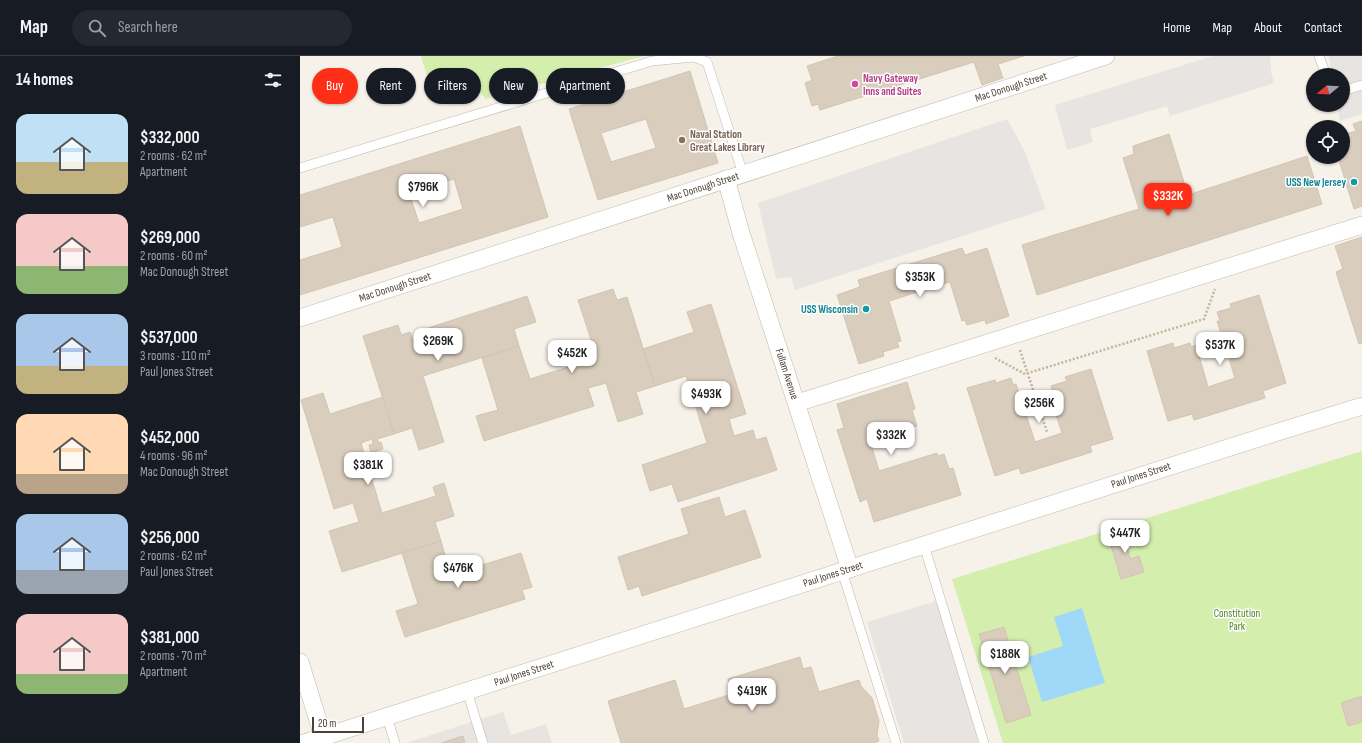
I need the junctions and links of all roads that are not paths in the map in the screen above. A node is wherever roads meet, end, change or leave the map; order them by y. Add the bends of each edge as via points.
1 (1106, 56) edge
2 (1319, 56) edge
3 (1323, 68) edge
4 (1362, 85) edge
5 (1350, 89) edge
6 (300, 168) edge
7 (743, 174) junction
8 (726, 179) junction
9 (1362, 225) edge
10 (300, 318) edge
11 (797, 403) junction
12 (1362, 406) edge
13 (924, 545) junction
14 (846, 570) junction
15 (300, 662) edge
16 (467, 691) junction
17 (387, 717) junction
18 (324, 740) edge
19 (304, 743) edge
20 (395, 743) edge
21 (483, 743) edge
22 (896, 743) edge
23 (984, 743) edge

1 - 7 street, Mac Donough Street
2 - 3 lane
4 - 5 lane
6 - 7 lane via 652,61 694,57 708,62
7 - 8 street, Mac Donough Street
8 - 10 street, Mac Donough Street
8 - 11 street, Fullam Avenue via 741,233
9 - 11 street
11 - 14 street, Fullam Avenue
12 - 13 street, Paul Jones Street
13 - 14 street, Paul Jones Street
13 - 23 lane
14 - 16 street, Paul Jones Street
14 - 22 lane
15 - 18 street
16 - 17 street, Paul Jones Street
16 - 21 lane
17 - 18 street, Paul Jones Street
17 - 20 lane
18 - 19 street, Paul Jones Street

